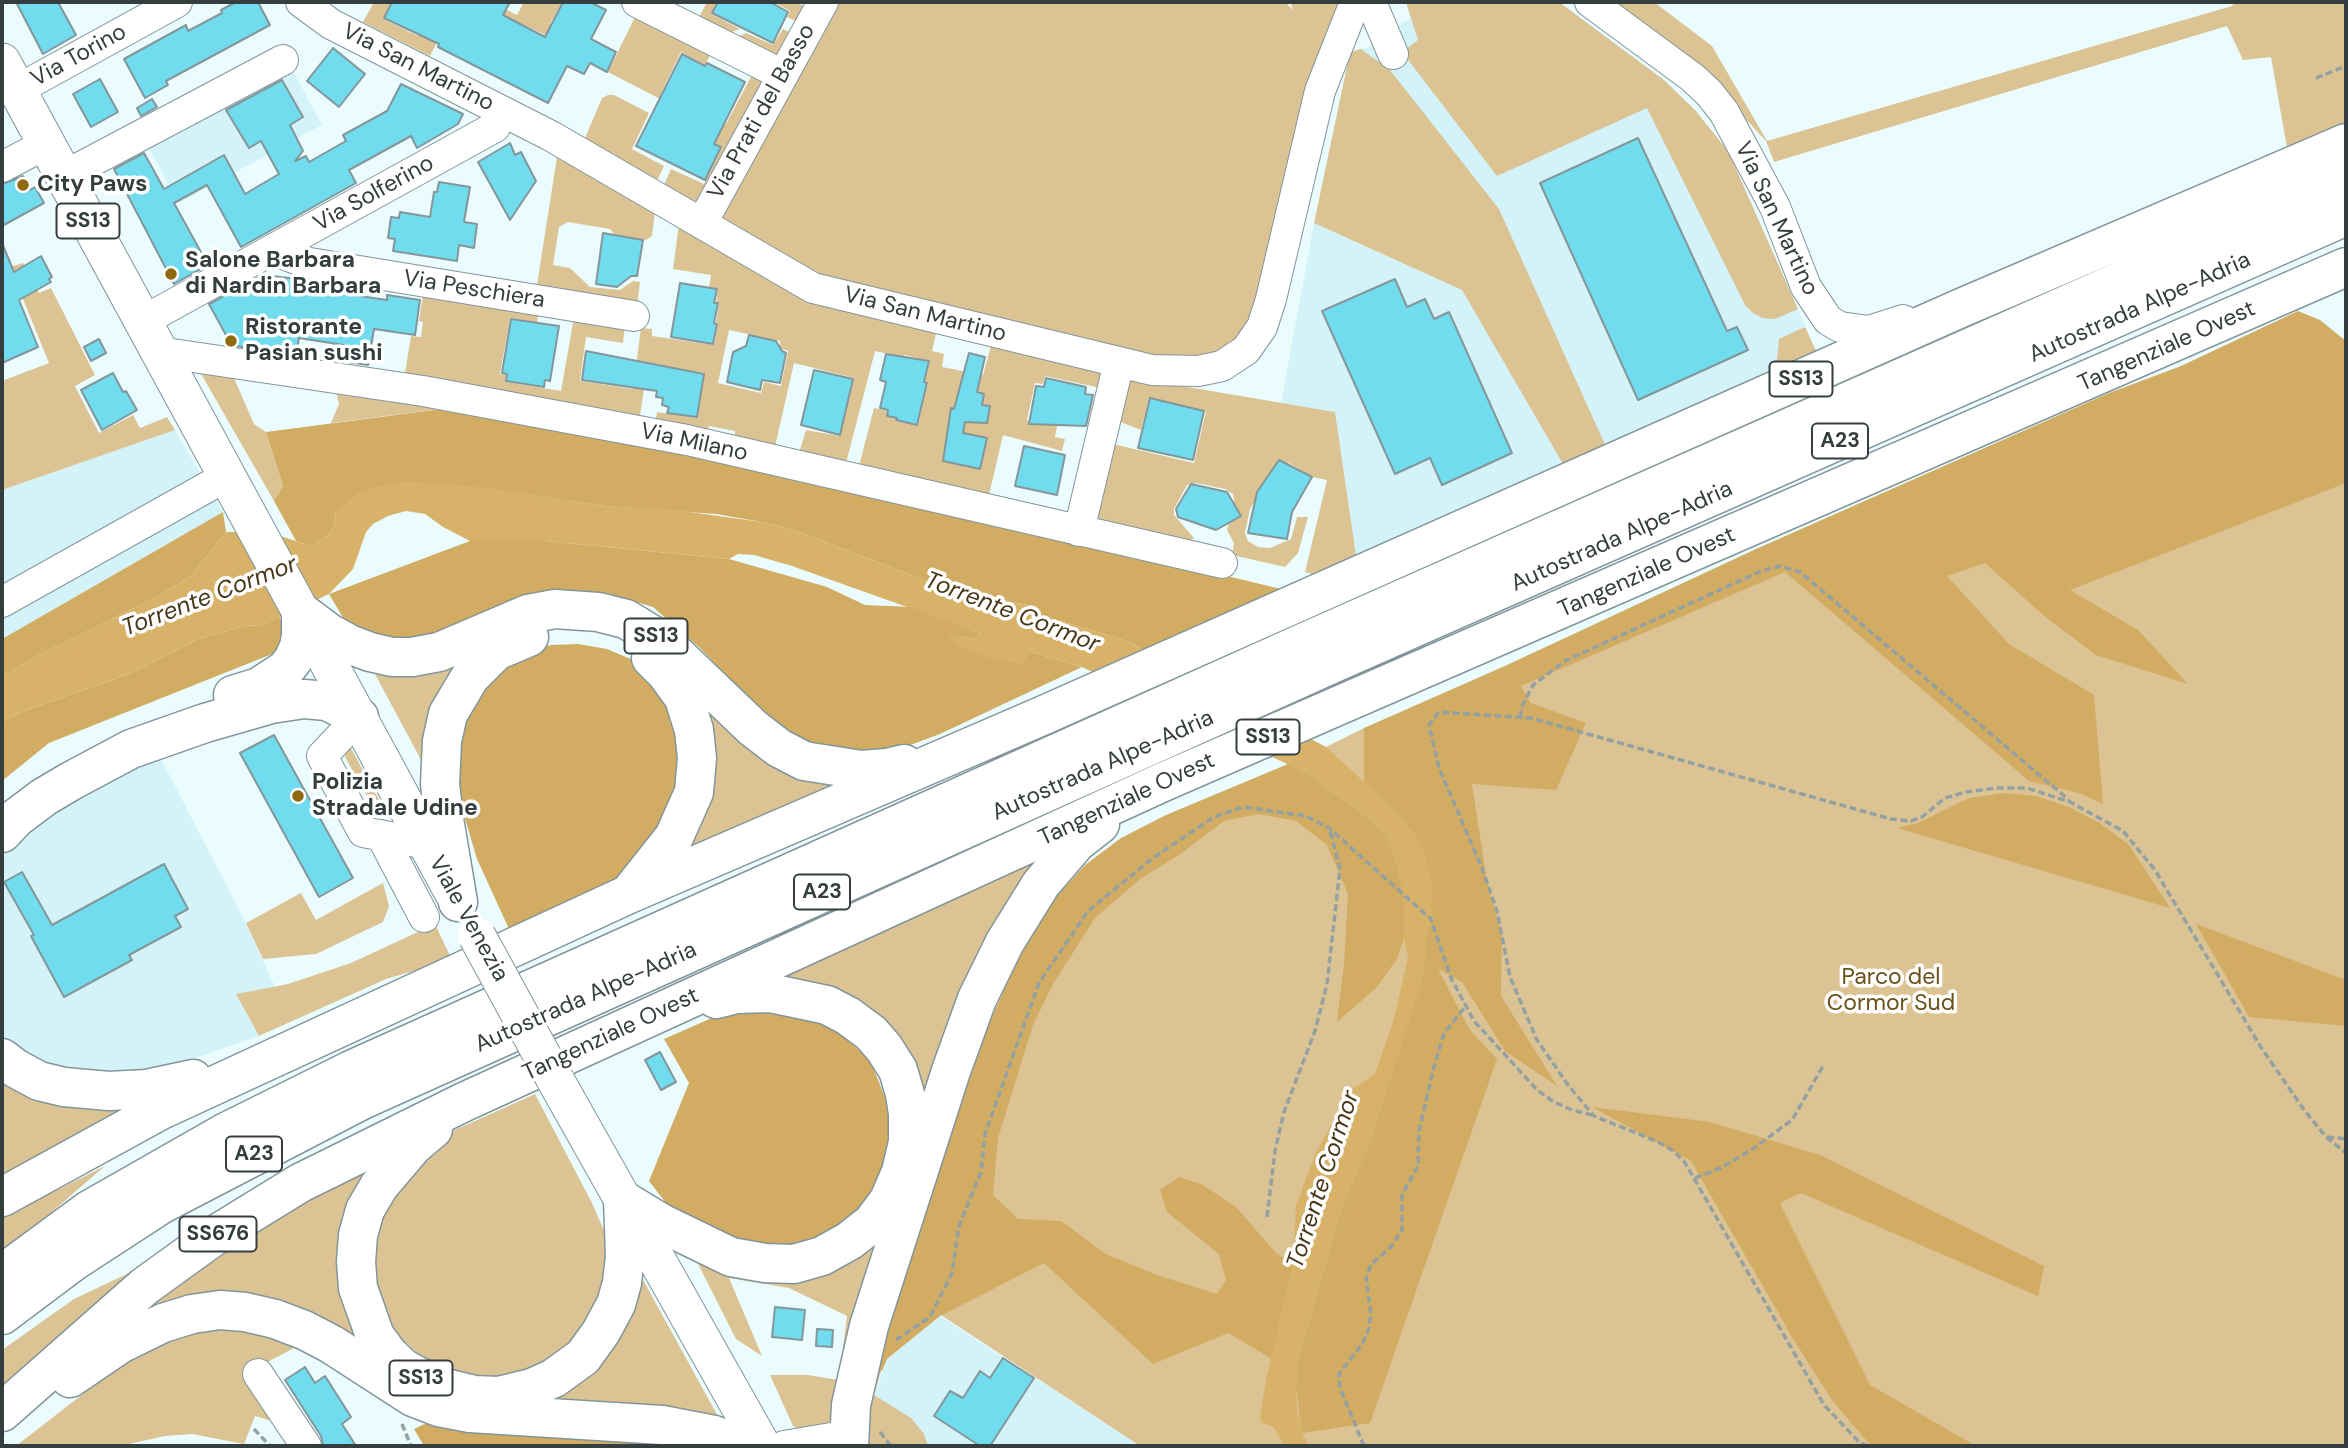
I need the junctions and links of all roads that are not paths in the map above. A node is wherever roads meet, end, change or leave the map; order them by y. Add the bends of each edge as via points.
1 (177, 2) edge
2 (301, 2) edge
3 (637, 2) edge
4 (823, 2) edge
5 (1359, 2) edge
6 (1371, 2) edge
7 (1590, 2) edge
8 (1393, 54) dead end
9 (284, 60) dead end
10 (783, 75) junction
11 (9, 76) edge
12 (495, 127) dead end
13 (2346, 143) edge
14 (46, 144) junction
15 (2, 167) edge
16 (64, 176) junction
17 (2346, 181) edge
18 (2346, 216) edge
19 (702, 223) junction
20 (273, 250) junction
21 (2346, 267) edge
22 (2346, 278) edge
23 (1961, 308) junction
24 (635, 316) dead end
25 (2219, 324) junction
26 (151, 336) junction
27 (1119, 362) junction
28 (235, 491) junction
29 (1079, 531) junction
30 (1222, 563) dead end
31 (2, 602) edge
32 (300, 610) junction
33 (359, 717) junction
34 (986, 740) junction
35 (1163, 782) junction
36 (2, 807) edge
37 (2, 833) edge
38 (381, 835) junction
39 (427, 844) junction
40 (629, 894) junction
41 (458, 902) junction
42 (424, 917) dead end
43 (629, 1026) junction
44 (292, 1048) junction
45 (2, 1058) edge
46 (464, 1102) junction
47 (2, 1196) edge
48 (624, 1200) junction
49 (2, 1274) edge
50 (2, 1315) edge
51 (258, 1374) dead end
52 (2, 1412) edge
53 (2, 1424) edge
54 (857, 1435) edge
55 (689, 1438) edge
56 (306, 1446) edge
57 (744, 1446) edge
58 (762, 1446) edge
59 (785, 1446) edge

1 - 11 street, Via Torino
2 - 19 street, Via San Martino via 331,24 539,130
3 - 10 street
4 - 10 street, Via Prati del Basso
5 - 27 street, Via San Martino via 1321,91 1262,327 1246,350 1222,366 1152,370
6 - 8 street
7 - 23 street, Via San Martino via 1693,78 1724,112 1776,207 1806,287 1828,320 1840,327 1869,331
9 - 16 street
10 - 19 street, Via Prati del Basso
11 - 14 main road, SS13
12 - 20 street, Via Solferino
13 - 23 highway, SS13
14 - 15 street
14 - 16 main road, SS13
16 - 26 main road, SS13
17 - 49 highway, Autostrada Alpe-Adria / A23 via 351,1070 226,1132 89,1210
18 - 50 highway, Autostrada Alpe-Adria / A23 via 362,1100 160,1205
19 - 27 street, Via San Martino via 813,288
20 - 24 street, Via Peschiera via 304,262
20 - 26 street, Via Solferino
21 - 25 highway, Tangenziale Ovest / SS13
22 - 25 street via 2259,316
23 - 34 highway, SS13
25 - 35 highway, Tangenziale Ovest / SS13
26 - 28 main road, Viale Venezia / SS13
26 - 29 street, Via Milano via 687,440
27 - 29 street
28 - 31 street
28 - 32 main road, Viale Venezia / SS13
29 - 30 street, Via Milano
32 - 33 main road, Viale Venezia / SS13
32 - 34 highway, SS13 via 349,644 412,657 439,652 528,614 555,609 626,619 662,640 753,728 804,761 887,768
32 - 36 highway via 299,648 274,678 116,736 33,780
33 - 37 highway via 327,701 304,699 205,723 131,749 95,768 44,797
33 - 38 street via 322,755 363,832
33 - 39 main road, Viale Venezia / SS13
34 - 40 highway, SS13
35 - 43 highway, Tangenziale Ovest / SS13
35 - 54 highway via 1077,842 1041,884 1004,943 977,999 869,1326 851,1405
38 - 39 street
38 - 42 street
39 - 41 main road, Viale Venezia / SS13
40 - 41 highway via 674,837 686,814 694,792 694,730 684,698 640,647 609,634 568,629 536,634 496,651 470,677 448,714 440,784
40 - 44 highway, SS13
41 - 48 main road, Viale Venezia / SS13, bridge
43 - 46 highway, Tangenziale Ovest / SS13
43 - 48 highway via 736,994 770,993 827,1005 871,1033 898,1070 908,1114 908,1142 893,1191 872,1223 821,1256 794,1264 731,1257
44 - 45 highway via 178,1083 108,1091 39,1080
44 - 47 highway via 159,1111
46 - 48 highway, SS13 via 413,1146 379,1186 358,1235 358,1288 375,1336 388,1354 419,1377 474,1395 499,1396 554,1378 583,1357 616,1304 622,1283
46 - 52 highway, Tangenziale Ovest / SS676 via 300,1183 217,1234 145,1286
48 - 58 main road, Viale Venezia
51 - 56 street
53 - 55 highway via 120,1344 163,1322 220,1310 275,1319 304,1330 413,1397 439,1407 662,1425
54 - 59 street
55 - 57 highway via 714,1435

